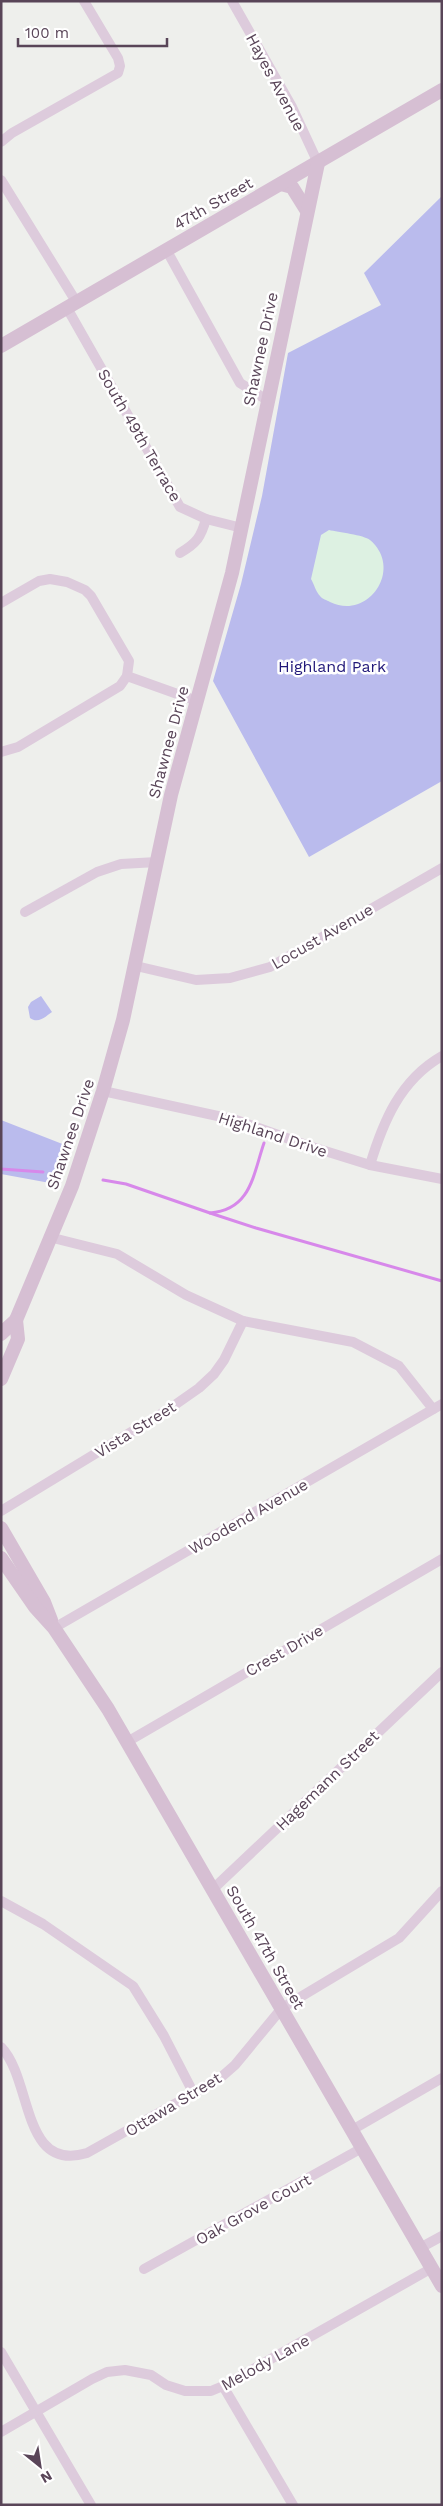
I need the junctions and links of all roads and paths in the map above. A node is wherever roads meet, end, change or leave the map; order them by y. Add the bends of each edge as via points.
1 (84, 1) edge
2 (232, 1) edge
3 (442, 90) edge
4 (1, 142) edge
5 (318, 163) junction
6 (1, 180) edge
7 (281, 184) junction
8 (306, 211) junction
9 (167, 251) junction
10 (72, 306) junction
11 (1, 346) edge
12 (267, 400) junction
13 (206, 519) junction
14 (242, 528) junction
15 (180, 553) dead end
16 (1, 603) edge
17 (127, 676) junction
18 (197, 701) junction
19 (1, 752) edge
20 (157, 862) junction
21 (442, 868) edge
22 (25, 912) dead end
23 (136, 966) junction
24 (442, 1056) edge
25 (103, 1091) junction
26 (370, 1164) junction
27 (442, 1179) edge
28 (50, 1237) junction
29 (16, 1320) junction
30 (243, 1321) junction
31 (1, 1334) edge
32 (1, 1379) edge
33 (437, 1407) edge
34 (1, 1511) edge
35 (1, 1528) edge
36 (1, 1558) edge
37 (442, 1559) edge
38 (54, 1628) junction
39 (442, 1672) edge
40 (127, 1742) junction
41 (213, 1889) junction
42 (442, 1891) edge
43 (1, 1901) edge
44 (282, 2008) junction
45 (1, 2047) edge
46 (442, 2078) edge
47 (194, 2094) junction
48 (352, 2130) junction
49 (362, 2148) junction
50 (442, 2236) edge
51 (420, 2248) junction
52 (432, 2268) junction
53 (144, 2269) dead end
54 (442, 2286) edge
55 (1, 2352) edge
56 (223, 2386) junction
57 (38, 2411) junction
58 (1, 2432) edge
59 (91, 2505) edge
60 (293, 2505) edge

1 - 4 street via 120,66 118,73
2 - 5 street, Hayes Avenue via 292,107
3 - 5 main road, 47th Street
5 - 7 main road, 47th Street
5 - 8 main road, Shawnee Drive
6 - 10 street, South 49th Terrace
7 - 8 main road via 292,187
7 - 9 main road, 47th Street
8 - 12 main road, Shawnee Drive
9 - 10 main road, 47th Street
9 - 12 street via 240,383
10 - 11 main road, 47th Street
10 - 13 street, South 49th Terrace via 180,506
12 - 14 main road, Shawnee Drive
13 - 14 street, South 49th Terrace
13 - 15 street via 202,536 196,544
14 - 18 main road, Shawnee Drive
16 - 17 street via 39,581 50,579 84,590 91,596 129,661
17 - 18 street
17 - 19 street via 120,686 18,747
18 - 20 main road, Shawnee Drive via 171,795
20 - 22 street via 121,864 98,872
20 - 23 main road, Shawnee Drive
21 - 23 street, Locust Avenue via 270,967 230,978 196,980
23 - 25 main road, Shawnee Drive
24 - 26 street via 403,1091 381,1126
25 - 26 street, Highland Drive via 236,1120
25 - 28 main road, Shawnee Drive via 72,1186
26 - 27 street, Highland Drive
28 - 29 main road, Shawnee Drive
28 - 30 street via 117,1254 186,1295
29 - 31 main road, Shawnee Drive
29 - 32 main road, Shawnee Drive via 18,1339
30 - 33 street via 353,1342 399,1366
30 - 34 street, Vista Street via 224,1360 199,1388
33 - 38 street, Woodend Avenue
35 - 38 main road, South 47th Street via 44,1602
36 - 38 main road, South 47th Street
37 - 40 street, Crest Drive
38 - 40 main road, South 47th Street
39 - 41 street, Hagemann Street
40 - 41 main road, South 47th Street
41 - 44 main road, South 47th Street
42 - 44 street, Ottawa Street via 399,1938
43 - 47 street via 43,1924 132,1986 164,2036
44 - 47 street, Ottawa Street via 235,2065
44 - 48 main road, South 47th Street
45 - 47 street, Ottawa Street via 11,2057 35,2132 45,2147 71,2158
46 - 48 street
48 - 49 main road, South 47th Street
49 - 51 main road, South 47th Street
49 - 53 street, Oak Grove Court
50 - 51 street
51 - 52 main road, South 47th Street
52 - 54 main road, South 47th Street
52 - 56 street, Melody Lane
55 - 57 street
56 - 57 street, Melody Lane via 211,2391 184,2391 151,2375 126,2370 101,2374
56 - 60 street
57 - 58 street, Melody Lane
57 - 59 street

